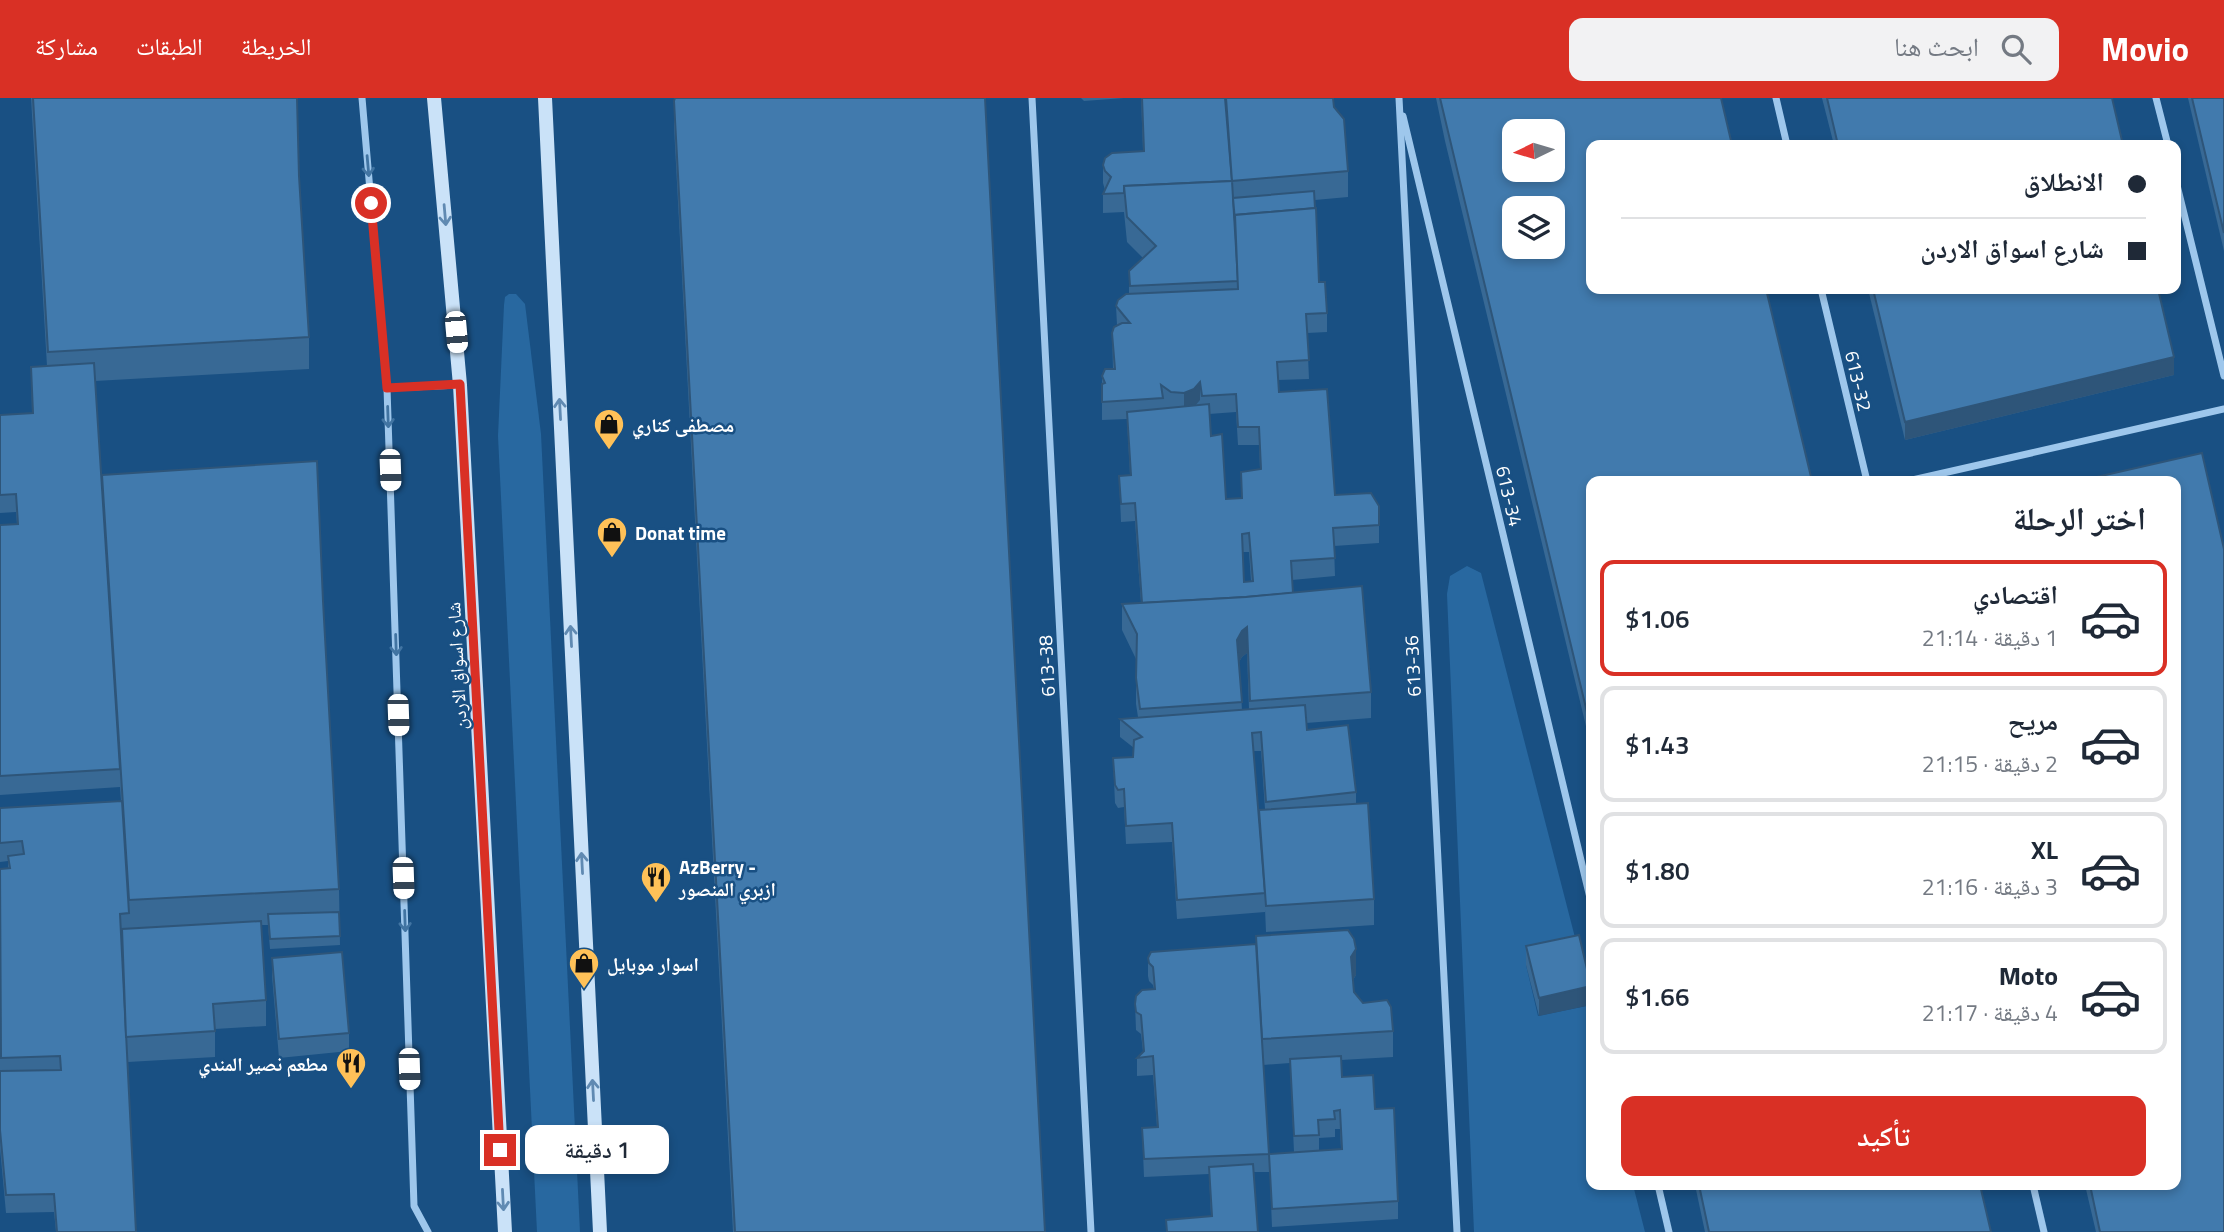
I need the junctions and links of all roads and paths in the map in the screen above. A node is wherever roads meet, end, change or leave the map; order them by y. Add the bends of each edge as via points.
1 (362, 98) edge
2 (434, 98) edge
3 (545, 98) edge
4 (1032, 98) edge
5 (1399, 98) edge
6 (1776, 98) edge
7 (2156, 98) edge
8 (1786, 140) edge
9 (2167, 140) edge
10 (2181, 201) edge
11 (1822, 294) edge
12 (2224, 376) edge
13 (460, 384) junction
14 (387, 388) junction
15 (2224, 410) edge
16 (1866, 476) edge
17 (1930, 476) edge
18 (1586, 881) edge
19 (1659, 1190) edge
20 (2034, 1190) edge
21 (428, 1232) edge
22 (505, 1232) edge
23 (600, 1232) edge
24 (1091, 1232) edge
25 (1457, 1232) edge
26 (1669, 1232) edge
27 (2044, 1232) edge

1 -> 14 street
2 -> 13 main road, شارع اسواق الاردن
23 -> 3 main road
4 - 24 street, 613-38
5 - 18 street, 613-34
5 - 25 street, 613-36
6 - 8 street
7 - 9 street
10 - 12 street
11 - 16 street, 613-32
13 - 14 street
13 -> 22 main road, شارع اسواق الاردن
14 -> 21 street via 414,1206
15 - 17 street
19 - 26 street
20 - 27 street

